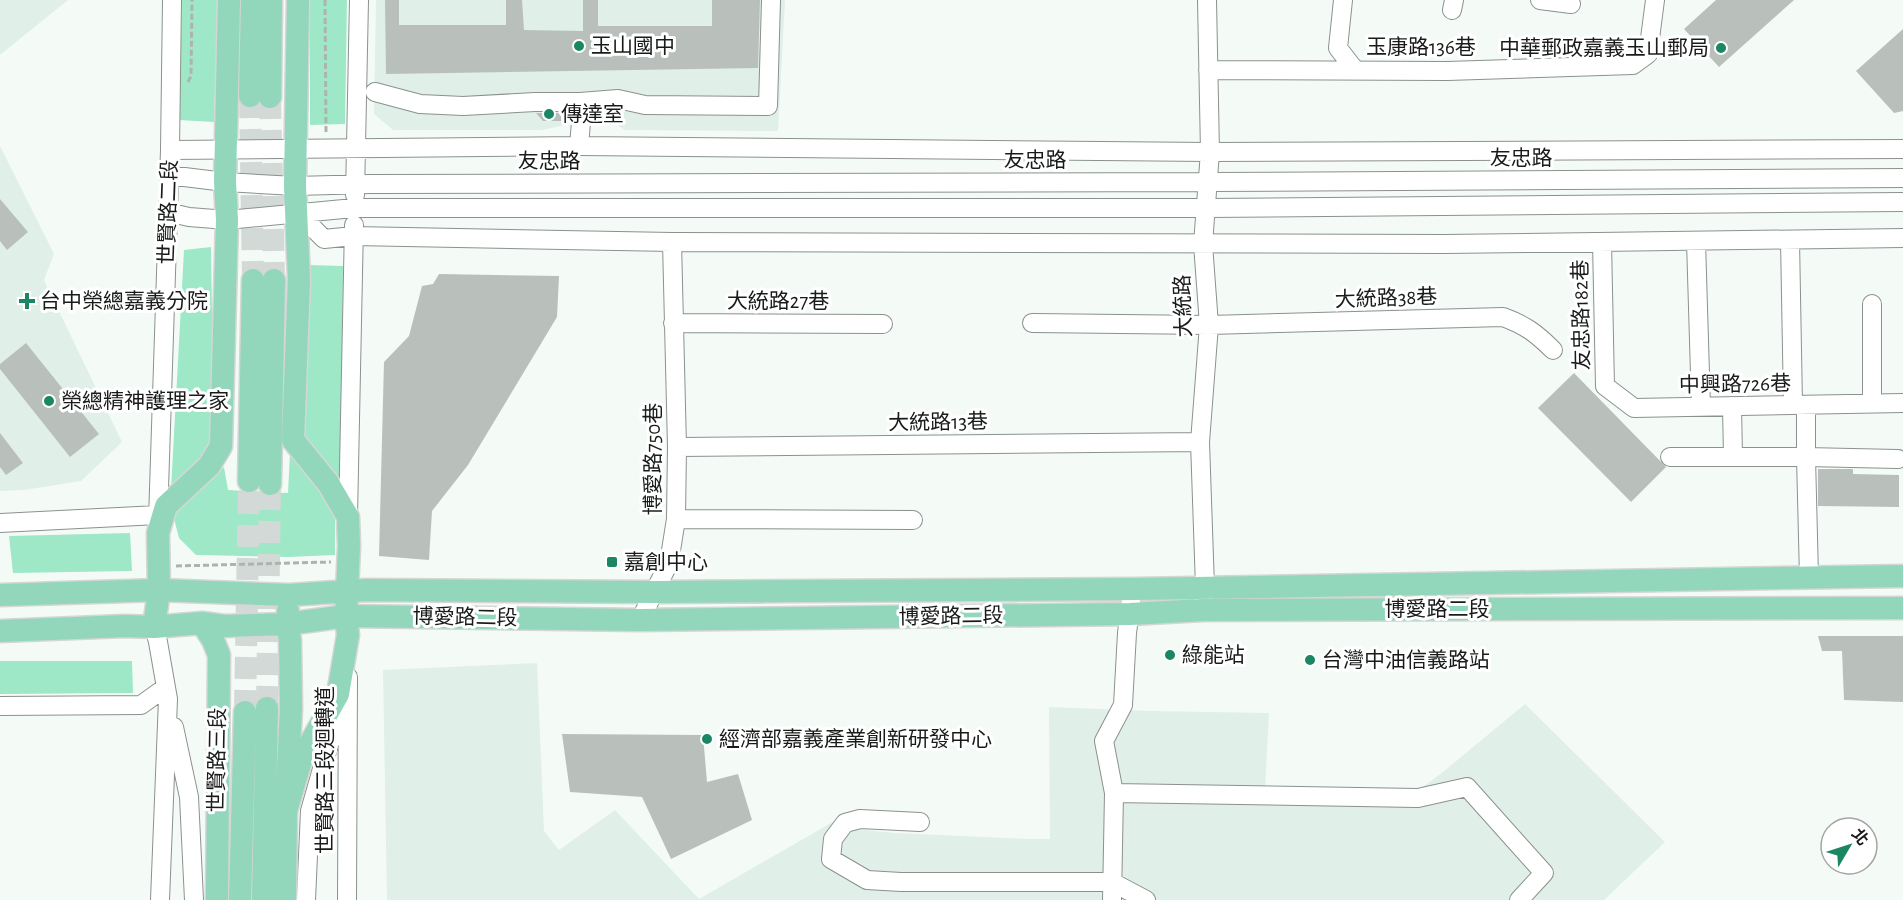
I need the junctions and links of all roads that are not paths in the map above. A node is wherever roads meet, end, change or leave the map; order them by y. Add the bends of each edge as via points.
1 (172, 0) edge
2 (229, 0) edge
3 (252, 0) edge
4 (271, 0) edge
5 (298, 0) edge
6 (359, 0) edge
7 (771, 0) edge
8 (1207, 0) edge
9 (1343, 0) edge
10 (1540, 0) edge
11 (1655, 0) edge
12 (1571, 4) dead end
13 (1208, 70) junction
14 (1355, 70) junction
15 (375, 92) dead end
16 (580, 102) junction
17 (357, 144) junction
18 (579, 146) junction
19 (296, 149) junction
20 (1903, 149) edge
21 (170, 150) junction
22 (226, 150) junction
23 (1210, 152) junction
24 (168, 175) junction
25 (1903, 178) edge
26 (225, 182) junction
27 (1208, 182) junction
28 (356, 184) junction
29 (295, 186) junction
30 (1903, 202) edge
31 (354, 208) junction
32 (1206, 208) junction
33 (167, 212) junction
34 (297, 212) junction
35 (226, 220) junction
36 (353, 236) junction
37 (1903, 237) edge
38 (1790, 240) junction
39 (1696, 241) junction
40 (672, 242) junction
41 (1602, 242) junction
42 (1203, 244) junction
43 (264, 280) tunnel mouth
44 (1872, 304) dead end
45 (673, 323) junction
46 (883, 324) dead end
47 (1032, 324) dead end
48 (1209, 325) junction
49 (1552, 350) dead end
50 (1605, 386) joint
51 (1903, 403) edge
52 (1872, 404) junction
53 (1800, 405) junction
54 (1732, 406) junction
55 (1701, 407) junction
56 (1200, 442) junction
57 (677, 447) junction
58 (1733, 456) junction
59 (1670, 457) dead end
60 (1806, 457) junction
61 (1898, 459) dead end
62 (259, 482) tunnel mouth
63 (348, 517) junction
64 (676, 519) junction
65 (913, 520) dead end
66 (0, 523) edge
67 (158, 524) junction
68 (1903, 576) edge
69 (1809, 577) junction
70 (1205, 587) junction
71 (1133, 589) junction
72 (159, 590) junction
73 (347, 590) junction
74 (654, 592) junction
75 (0, 595) edge
76 (290, 595) junction
77 (1903, 608) edge
78 (1203, 610) junction
79 (1130, 614) junction
80 (346, 616) junction
81 (640, 620) junction
82 (202, 623) junction
83 (287, 624) junction
84 (154, 627) junction
85 (0, 631) edge
86 (348, 641) junction
87 (167, 693) junction
88 (347, 705) junction
89 (0, 706) edge
90 (1114, 793) junction
91 (286, 811) junction
92 (920, 822) dead end
93 (1112, 891) edge
94 (160, 900) edge
95 (194, 900) edge
96 (217, 900) edge
97 (240, 900) edge
98 (263, 900) edge
99 (285, 900) edge
100 (306, 900) edge
101 (347, 900) edge
102 (1146, 900) edge
103 (1519, 900) edge

1 - 21 street, 世賢路二段
2 - 22 main road
3 - 4 main road via 260,97
5 - 19 main road
6 - 17 street
7 - 16 street via 768,106 645,105 618,99
8 - 13 street, 大統路
9 - 14 street via 1338,48
10 - 12 street
11 - 14 street, 玉康路136巷 via 1648,54 1633,65
13 - 14 street, 玉康路136巷
13 - 23 street, 大統路
15 - 16 street via 420,104
16 - 18 street
17 - 18 street, 友忠路
17 - 19 street, 友忠路
17 - 28 street
18 - 23 street, 友忠路
19 - 22 street, 友忠路
19 - 29 main road
20 - 23 street, 友忠路
21 - 22 street, 友忠路
21 - 24 street, 世賢路二段
22 - 26 main road
23 - 27 street, 大統路
24 - 26 street, 友忠路
24 - 33 street, 世賢路二段
25 - 27 street, 友忠路
26 - 29 street, 友忠路
26 - 35 main road
27 - 28 street, 友忠路
27 - 32 street, 大統路
28 - 29 street, 友忠路
28 - 31 street
29 - 34 main road
30 - 32 street
31 - 32 street
31 - 34 street
31 - 36 street
32 - 42 street, 大統路
33 - 35 street
33 - 67 street, 世賢路二段
34 - 35 street
34 - 36 street via 324,239
34 - 63 main road via 299,280 293,440 328,483
35 - 67 main road via 221,446 209,466 166,506
36 - 40 street
36 - 63 street
37 - 38 street
38 - 39 street
38 - 53 street
39 - 41 street
39 - 55 street
40 - 42 street
40 - 45 street, 博愛路750巷
41 - 42 street
41 - 50 street, 友忠路182巷
42 - 48 street, 大統路
43 - 62 main road
44 - 52 street
45 - 46 street, 大統路27巷
45 - 57 street, 博愛路750巷
47 - 48 street
48 - 49 street, 大統路38巷 via 1503,317 1538,334
48 - 56 street, 大統路
50 - 55 street, 中興路726巷 via 1634,408
51 - 52 street, 中興路726巷
52 - 53 street, 中興路726巷
53 - 54 street, 中興路726巷
53 - 60 street
54 - 55 street, 中興路726巷
54 - 58 street
56 - 57 street, 大統路13巷
56 - 70 street, 大統路
57 - 64 street, 博愛路750巷
58 - 59 street
58 - 60 street
60 - 61 street
60 - 69 street
63 - 73 main road
64 - 65 street
64 - 74 street, 博愛路750巷 via 669,563
66 - 67 street
67 - 72 main road
68 - 69 main road, 博愛路二段
69 - 70 main road, 博愛路二段
70 - 71 main road, 博愛路二段
70 - 78 street, 大統路
71 - 74 main road, 博愛路二段
71 - 79 street
72 - 75 main road, 博愛路二段
72 - 76 main road, 博愛路二段
72 - 84 main road
73 - 74 main road, 博愛路二段
73 - 76 main road, 博愛路二段
73 - 80 main road
74 - 81 street, 博愛路750巷
76 - 83 main road
77 - 78 main road, 博愛路二段
78 - 79 main road, 博愛路二段
79 - 81 main road, 博愛路二段
79 - 90 street via 1123,705 1104,741
80 - 81 main road, 博愛路二段
80 - 83 main road, 博愛路二段
80 - 86 main road
82 - 83 main road, 博愛路二段
82 - 84 main road, 博愛路二段
82 - 96 main road, 世賢路三段 via 219,655
83 - 91 main road via 291,708
84 - 85 main road, 博愛路二段
84 - 87 street, 世賢路三段
86 - 88 street, 世賢路三段迴轉道
86 - 91 main road via 338,694 301,760
87 - 89 street via 141,705
87 - 94 street
87 - 95 street, 世賢路三段 via 189,797
88 - 100 street via 329,744 310,812
88 - 101 street, 世賢路三段迴轉道
90 - 93 street
90 - 103 street via 1418,798 1467,786 1544,873
91 - 99 main road
92 - 93 street via 860,819 844,823 833,839 831,859 867,880
93 - 102 street
97 - 98 main road, 世賢路三段 via 256,710

